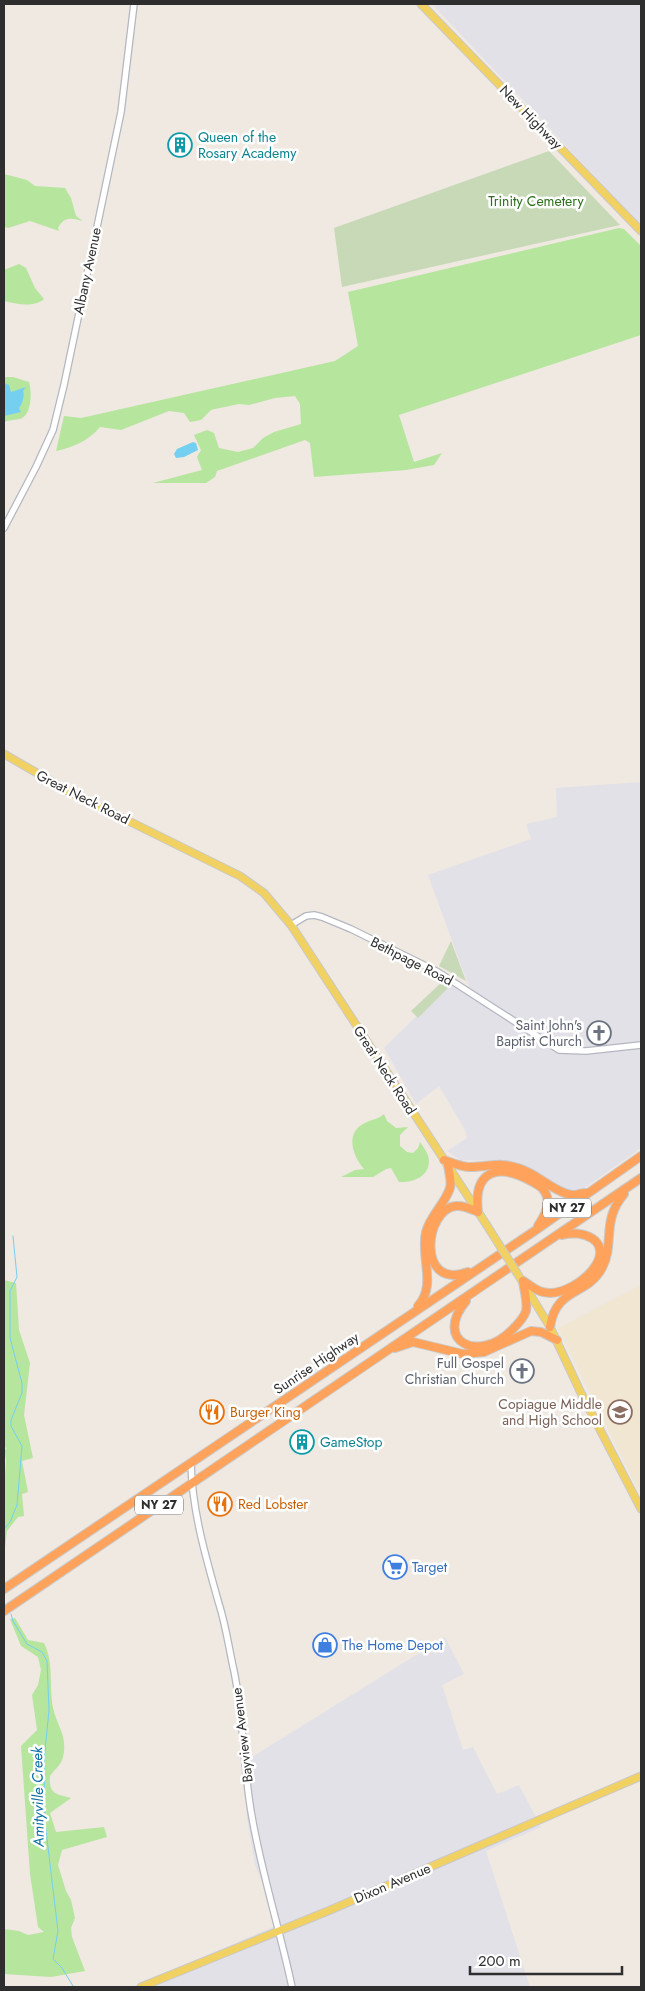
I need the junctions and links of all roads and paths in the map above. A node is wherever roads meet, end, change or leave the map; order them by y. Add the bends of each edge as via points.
1 (134, 4) edge
2 (421, 4) edge
3 (641, 231) edge
4 (4, 528) edge
5 (4, 754) edge
6 (291, 925) junction
7 (641, 1045) edge
8 (641, 1156) edge
9 (446, 1162) junction
10 (641, 1178) edge
11 (631, 1186) junction
12 (593, 1189) junction
13 (478, 1212) junction
14 (536, 1230) junction
15 (558, 1236) junction
16 (476, 1269) junction
17 (523, 1281) junction
18 (472, 1293) junction
19 (410, 1314) junction
20 (550, 1326) junction
21 (557, 1340) junction
22 (388, 1350) junction
23 (191, 1463) junction
24 (191, 1483) junction
25 (641, 1509) edge
26 (4, 1589) edge
27 (4, 1611) edge
28 (641, 1776) edge
29 (279, 1931) junction
30 (141, 1987) edge
31 (292, 1987) edge

1 - 4 street, Albany Avenue via 121,112 53,430
2 - 3 main road, New Highway
5 - 6 main road, Great Neck Road via 70,792 240,876 264,893
6 - 7 street, Bethpage Road via 314,915 351,929 438,972 559,1050 586,1051
6 - 9 main road, Great Neck Road
8 - 12 highway, Sunrise Highway / NY 27
9 - 12 highway via 472,1167 488,1164 520,1168 572,1195
9 - 13 main road, Great Neck Road
9 - 19 highway via 450,1189 426,1232 427,1292
10 - 11 highway, NY 27
11 - 15 highway, NY 27
11 - 20 highway via 610,1217 602,1267 594,1278 556,1306
12 - 14 highway, Sunrise Highway / NY 27
13 - 14 highway via 477,1197 484,1178 494,1172 521,1176 542,1188 547,1196 548,1205
13 - 16 highway via 455,1206 447,1210 439,1218 432,1234 430,1249 439,1271 449,1276
13 - 17 main road, Great Neck Road, bridge
14 - 16 highway, Sunrise Highway / NY 27
15 - 17 highway via 579,1233 589,1235 596,1242 600,1253 590,1274 566,1289 554,1292 543,1292
15 - 18 highway, NY 27
16 - 19 highway, Sunrise Highway / NY 27
17 - 18 highway via 526,1311 518,1324 506,1337 472,1348 463,1344 454,1325 460,1308
17 - 20 main road, Great Neck Road
18 - 22 highway, NY 27
19 - 23 highway, Sunrise Highway / NY 27
20 - 21 main road, Great Neck Road
21 - 22 highway via 531,1331 484,1352 463,1354 413,1342
21 - 25 main road, Great Neck Road
22 - 24 highway, NY 27
23 - 24 street, Bayview Avenue
23 - 26 highway, Sunrise Highway / NY 27
24 - 27 highway, NY 27
24 - 29 street, Bayview Avenue via 238,1690 253,1824
28 - 29 main road, Dixon Avenue
29 - 30 main road, Dixon Avenue
29 - 31 street, Bayview Avenue

